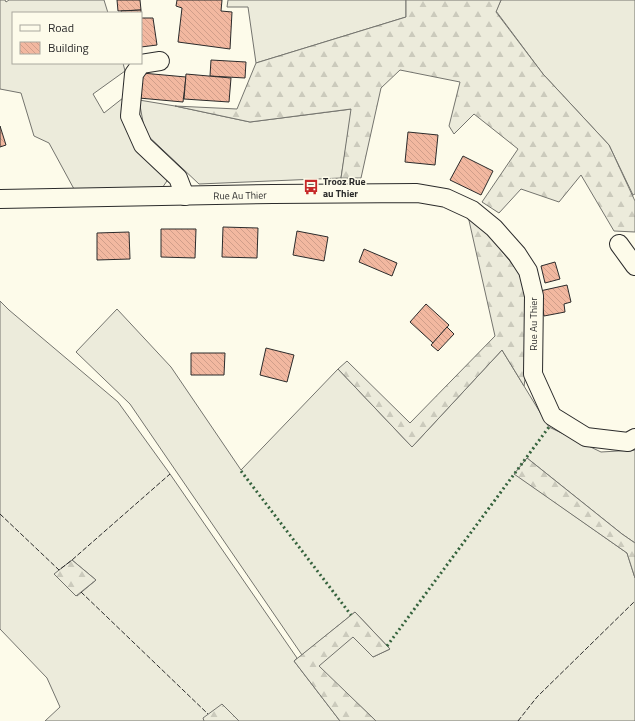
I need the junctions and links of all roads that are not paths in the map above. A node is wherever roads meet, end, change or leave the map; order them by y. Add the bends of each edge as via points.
1 (160, 61) dead end
2 (141, 64) edge
3 (142, 64) edge
4 (185, 196) junction
5 (0, 199) edge
6 (619, 244) dead end
7 (635, 266) edge
8 (635, 438) edge

1 - 3 street
2 - 4 street via 134,74 130,116 143,145 178,178
4 - 5 street, Rue Au Thier
4 - 8 street, Rue Au Thier via 417,193 446,198 472,210 499,233 528,271 534,296 533,374 552,416 586,437 628,442
6 - 7 street

